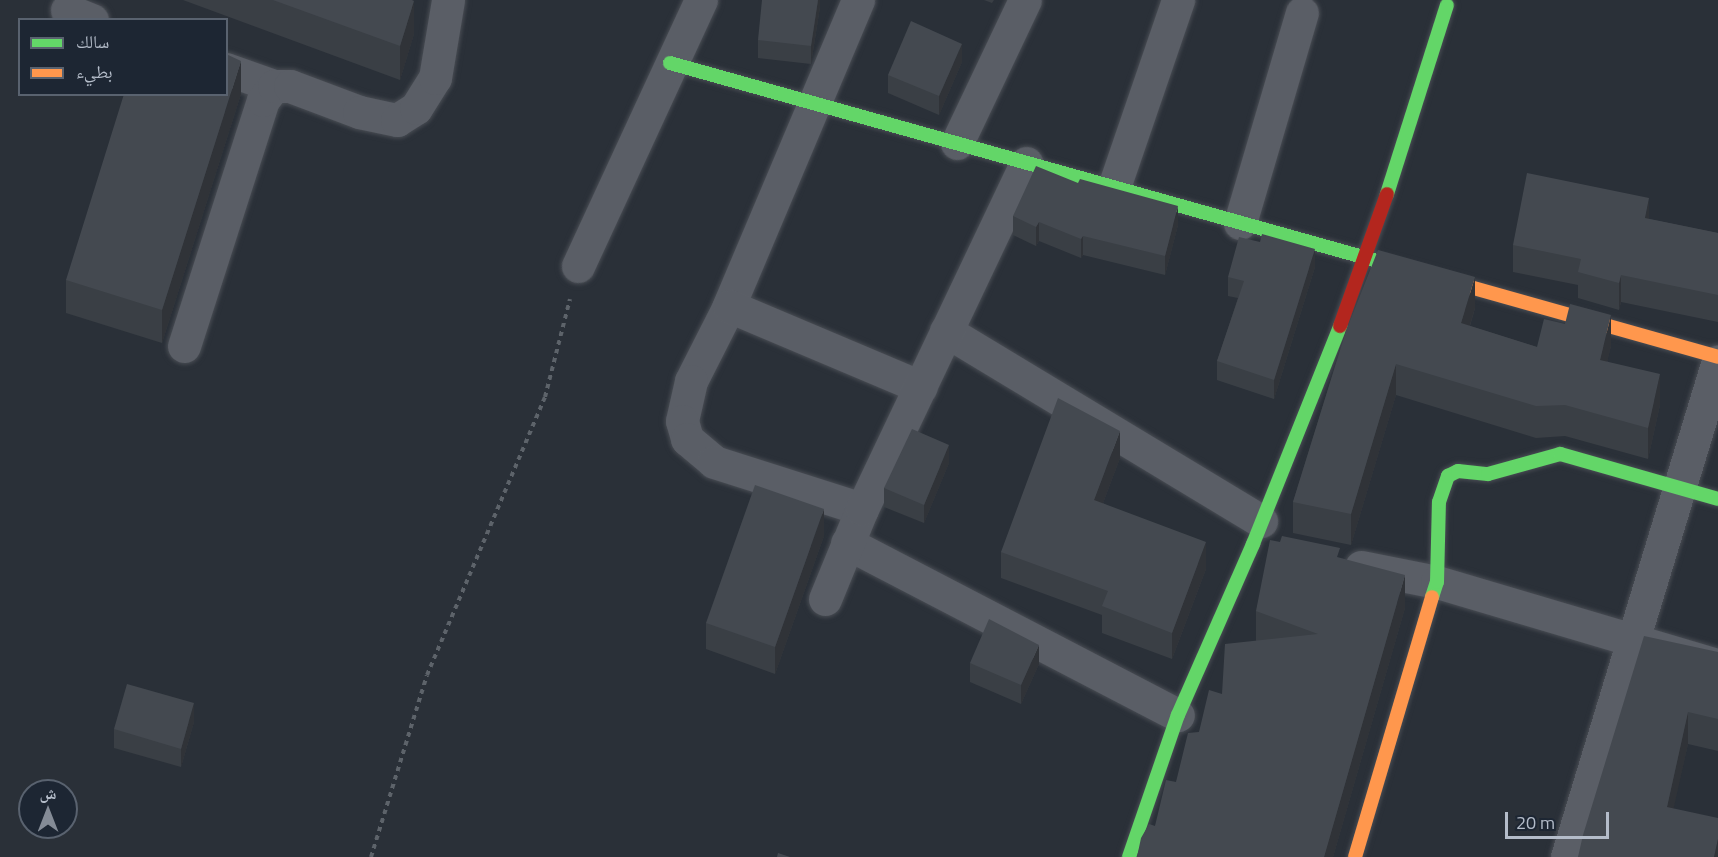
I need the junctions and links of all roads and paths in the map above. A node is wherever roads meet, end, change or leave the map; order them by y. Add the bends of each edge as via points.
1 (448, 0) edge
2 (701, 0) edge
3 (858, 0) edge
4 (1025, 0) edge
5 (1178, 0) edge
6 (1447, 5) dead end
7 (1302, 13) dead end
8 (670, 63) junction
9 (228, 70) edge
10 (274, 86) junction
11 (814, 103) junction
12 (957, 143) junction
13 (1026, 163) junction
14 (1114, 187) junction
15 (1240, 223) junction
16 (1367, 258) junction
17 (578, 266) joint
18 (729, 306) junction
19 (946, 331) junction
20 (184, 346) dead end
21 (1718, 359) edge
22 (921, 387) junction
23 (1681, 488) junction
24 (1718, 499) edge
25 (862, 509) junction
26 (1257, 532) junction
27 (847, 543) junction
28 (1288, 551) edge
29 (1334, 561) edge
30 (1437, 582) junction
31 (825, 598) dead end
32 (1631, 642) junction
33 (1718, 665) edge
34 (1178, 715) junction
35 (371, 857) edge
36 (1129, 857) edge
37 (1355, 857) edge
38 (1567, 857) edge

1 - 10 street via 435,78 416,108 397,120 359,112 290,86
2 - 8 street
3 - 11 street
4 - 12 street
5 - 14 street
6 - 16 street
7 - 15 street
8 - 11 street
8 - 17 street
9 - 10 street
10 - 20 street via 263,100
11 - 12 street
11 - 18 street
12 - 13 street
13 - 14 street
13 - 19 street
14 - 15 street
15 - 16 street
16 - 21 street
16 - 26 street
17 - 35 path via 545,398 427,675
18 - 22 street
18 - 25 street via 687,395 682,421 687,439 714,462
19 - 22 street
19 - 26 street
21 - 23 street
22 - 25 street
23 - 24 street
23 - 30 street via 1560,454 1488,474 1458,471 1448,476 1442,488
23 - 32 street
25 - 27 street
26 - 28 street
26 - 34 street
27 - 31 street
27 - 34 street
29 - 30 street
30 - 32 street
30 - 37 street
32 - 33 street
32 - 38 street
34 - 36 street

